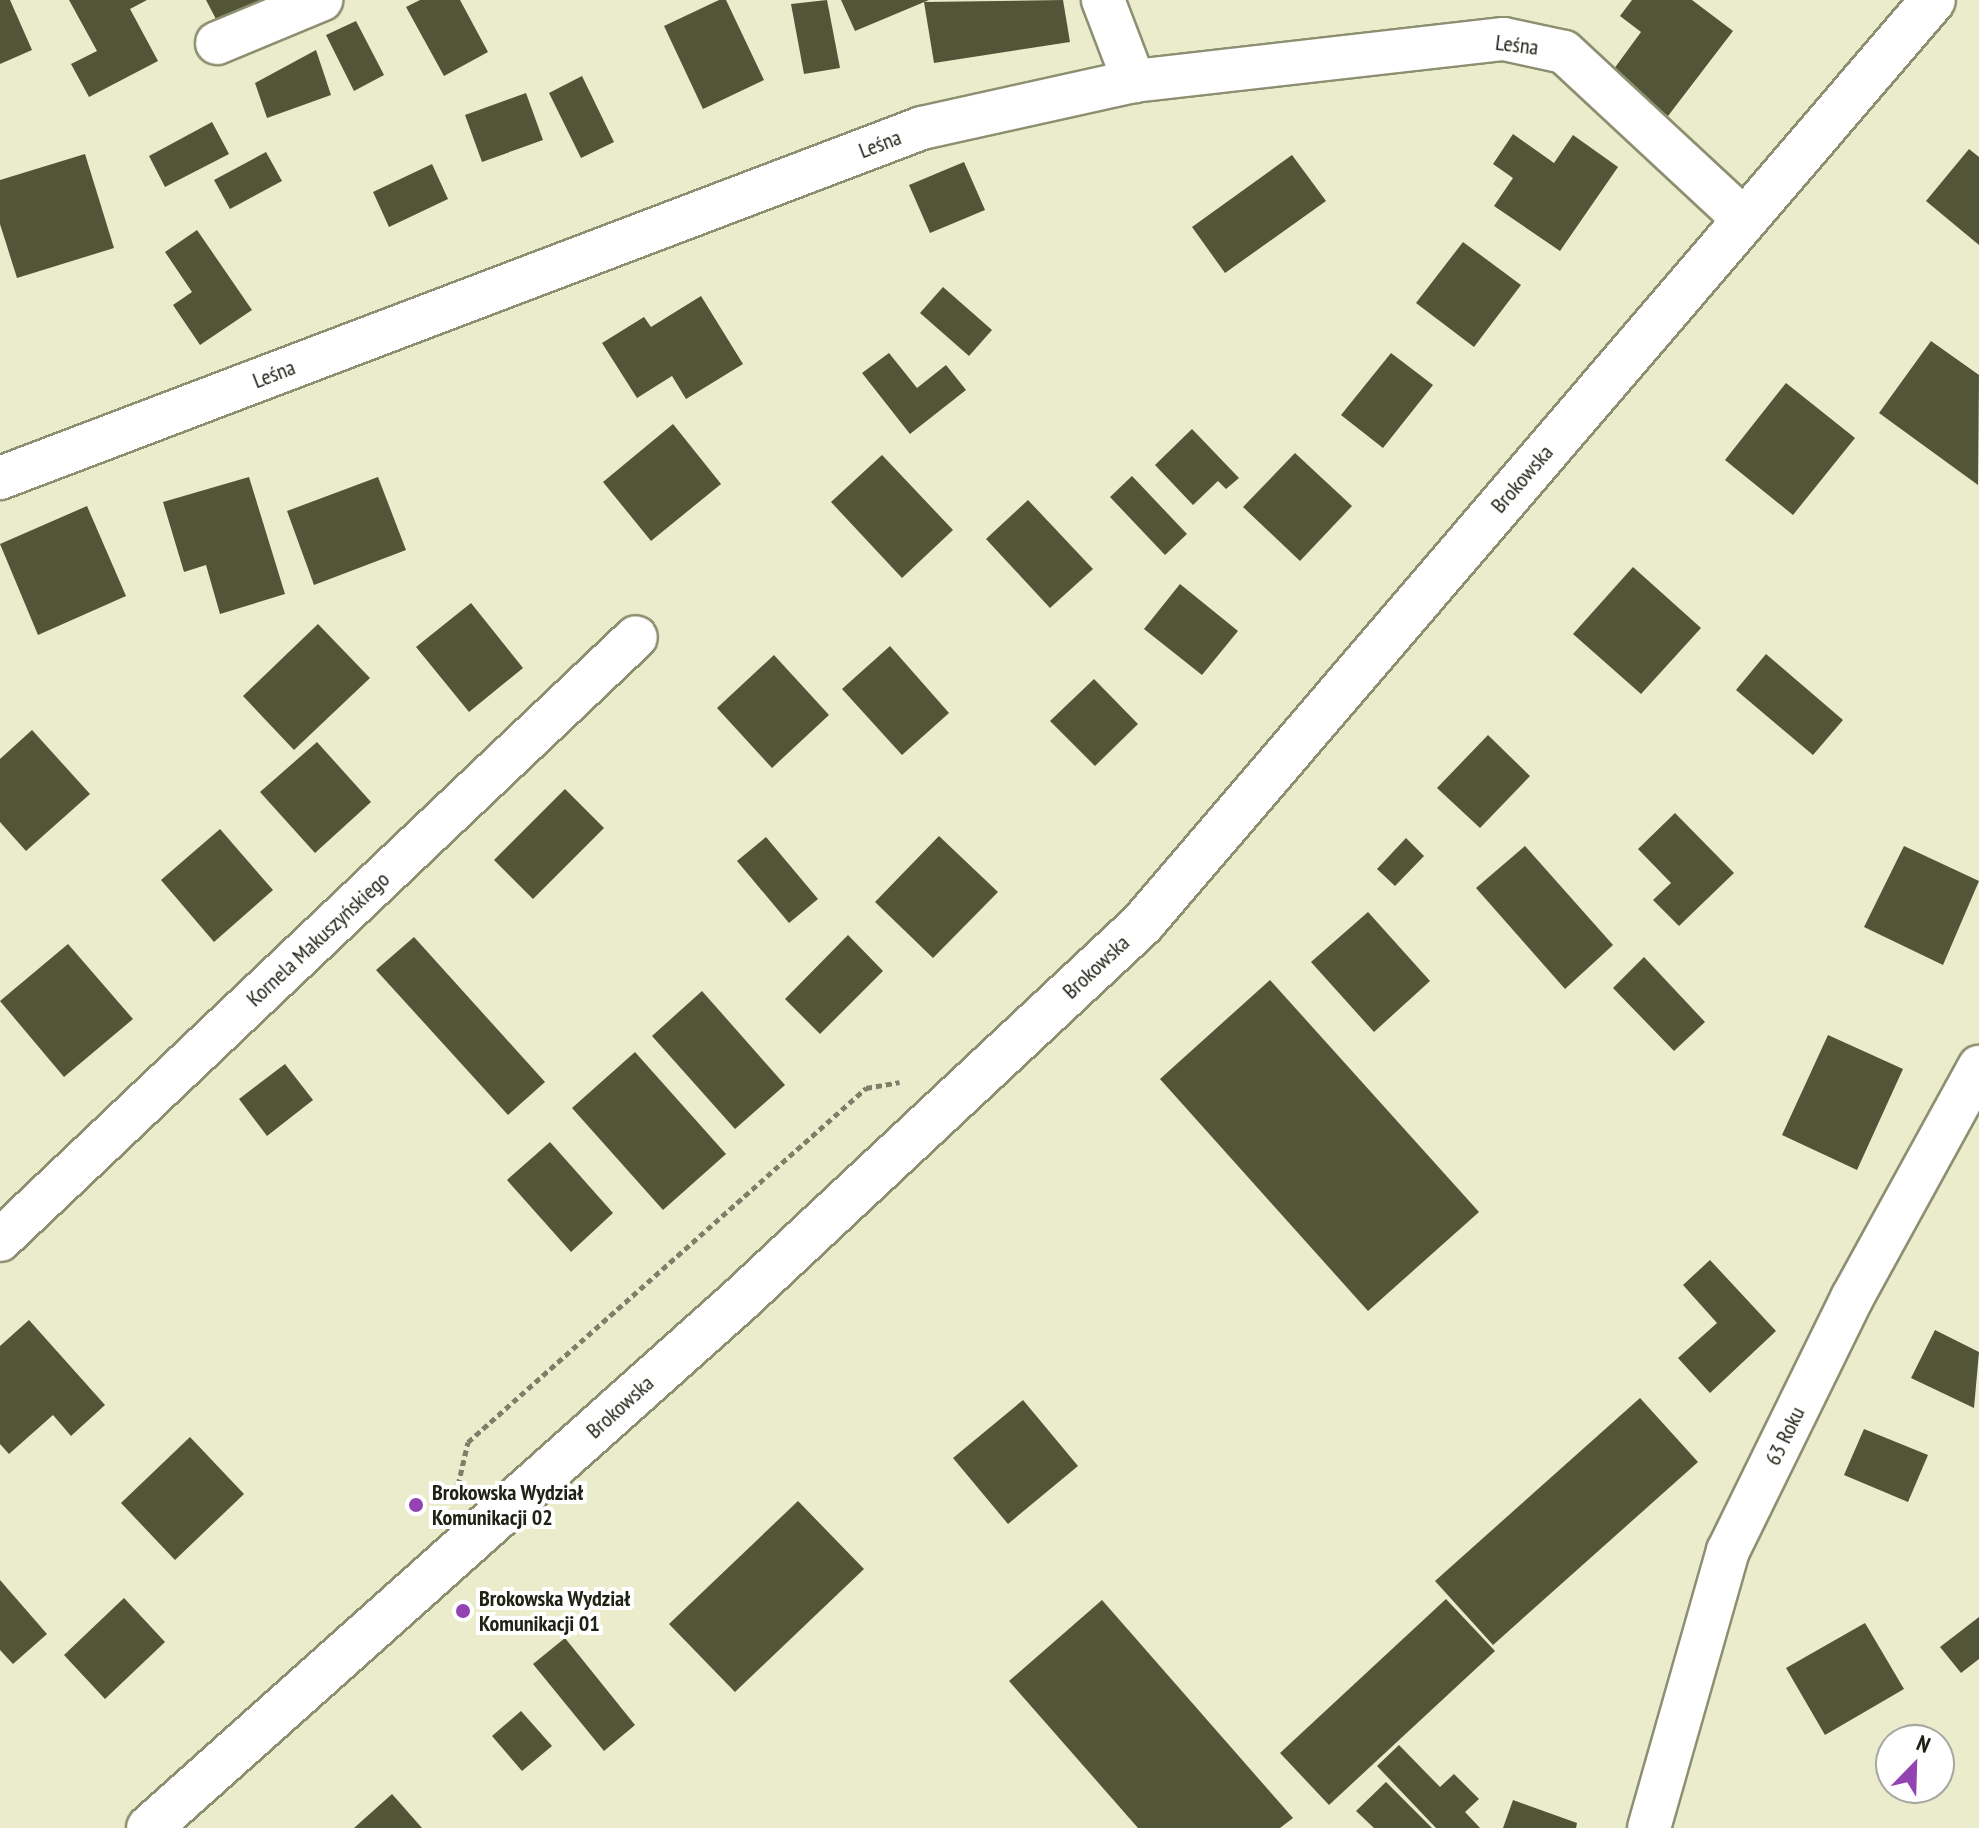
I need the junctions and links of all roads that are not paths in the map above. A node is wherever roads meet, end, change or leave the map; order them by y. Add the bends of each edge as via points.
1 (321, 0) edge
2 (1103, 0) edge
3 (1933, 0) edge
4 (217, 43) dead end
5 (1134, 81) junction
6 (1744, 219) junction
7 (0, 478) edge
8 (636, 637) dead end
9 (1979, 1067) edge
10 (0, 1240) edge
11 (149, 1828) edge
12 (1649, 1828) edge

1 - 4 street
2 - 5 street
3 - 6 street, Brokowska
5 - 6 street, Leśna via 1504,39 1564,52
5 - 7 street, Leśna via 922,128
6 - 11 street, Brokowska via 1142,924 741,1299
8 - 10 street, Kornela Makuszyńskiego
9 - 12 street, 63 Roku via 1852,1298 1728,1551

